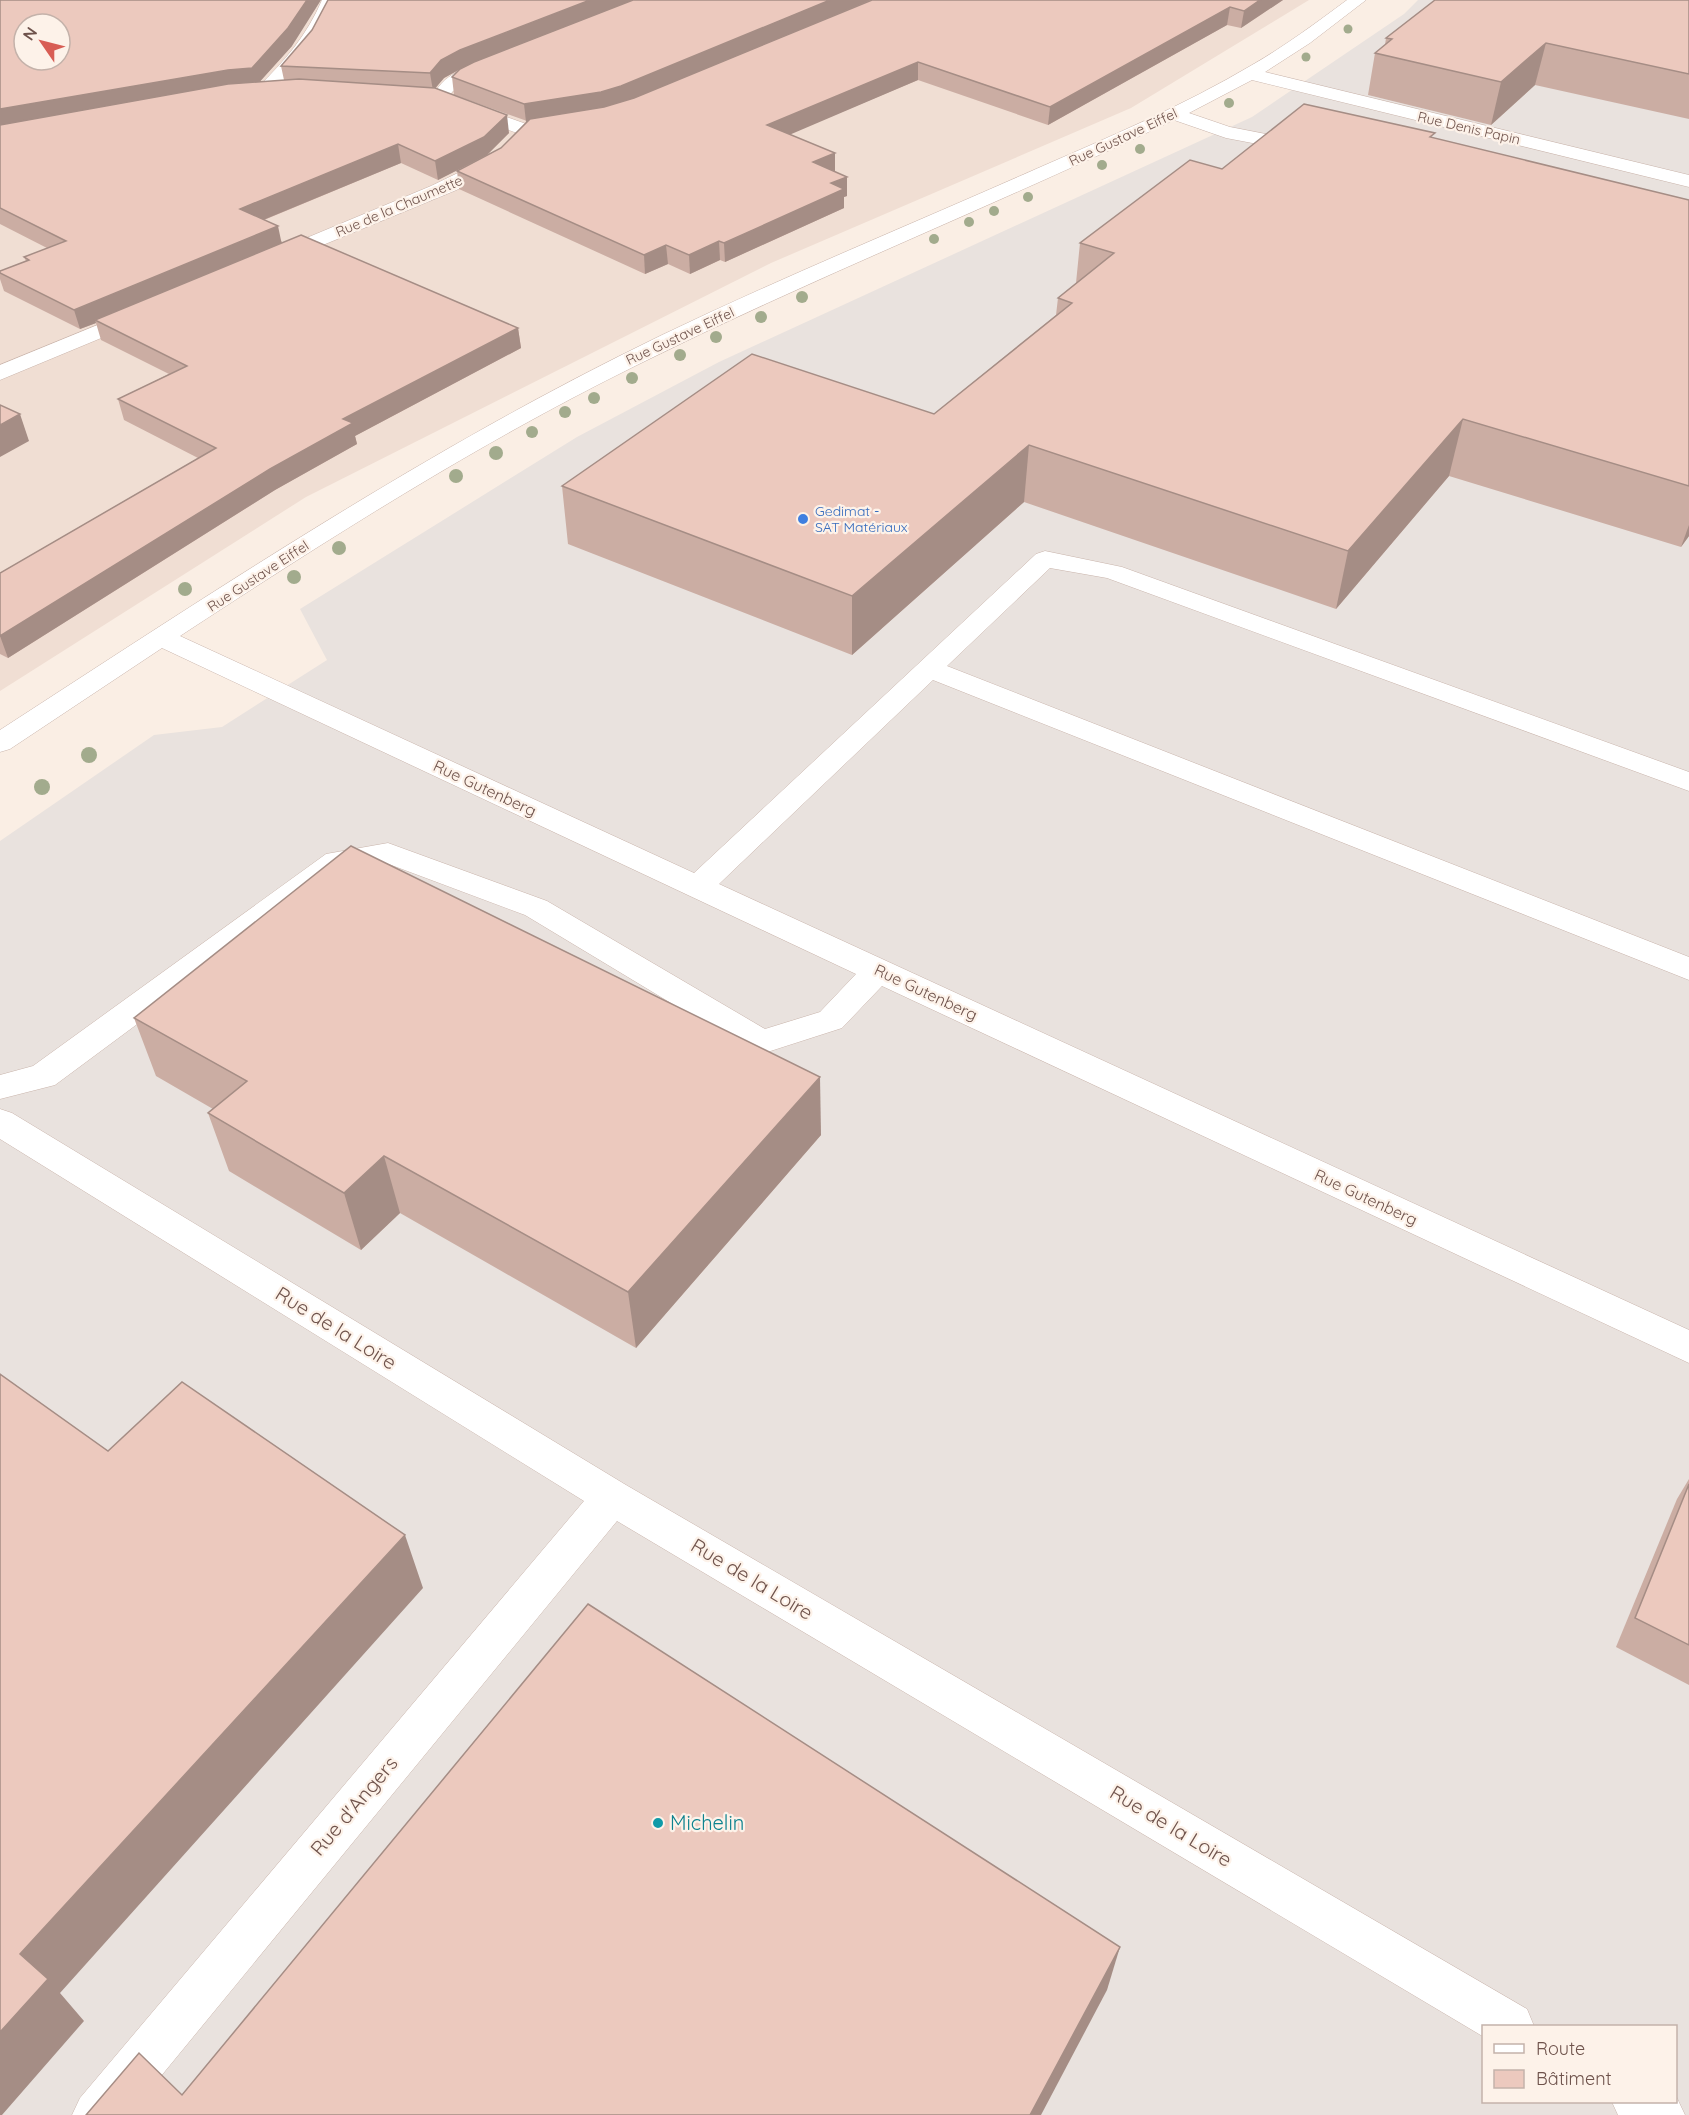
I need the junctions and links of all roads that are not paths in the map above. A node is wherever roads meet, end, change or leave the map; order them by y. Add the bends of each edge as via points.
1 (330, 0) edge
2 (1358, 0) edge
3 (513, 57) edge
4 (1250, 74) junction
5 (292, 90) edge
6 (264, 91) junction
7 (243, 93) edge
8 (419, 97) edge
9 (441, 99) junction
10 (1173, 114) junction
11 (1326, 152) edge
12 (1689, 181) edge
13 (253, 267) edge
14 (155, 308) edge
15 (0, 374) edge
16 (162, 638) junction
17 (929, 669) junction
18 (0, 710) edge
19 (29, 724) junction
20 (0, 743) edge
21 (1689, 782) edge
22 (698, 886) junction
23 (1689, 969) edge
24 (878, 970) junction
25 (0, 1087) edge
26 (0, 1122) edge
27 (1689, 1347) edge
28 (612, 1497) junction
29 (1508, 2025) edge
30 (1639, 2103) edge
31 (97, 2115) edge
32 (1660, 2115) edge

1 - 6 street via 306,47
2 - 4 street, Rue Gustave Eiffel
3 - 9 street via 457,80 442,92
4 - 10 street, Rue Gustave Eiffel
4 - 12 street, Rue Denis Papin
5 - 6 street
6 - 7 street
8 - 9 street
9 - 13 street, Rue de la Chaumette via 534,128 482,170
10 - 11 street via 1226,132
10 - 16 street, Rue Gustave Eiffel via 709,323 555,398 320,534
14 - 15 street
16 - 19 street, Rue Gustave Eiffel
16 - 22 street, Rue Gutenberg
17 - 21 street via 1046,559 1113,572
17 - 22 street
17 - 23 street
18 - 19 street
19 - 20 street, Rue Gustave Eiffel
22 - 24 street, Rue Gutenberg
24 - 25 street via 831,1020 761,1042 536,908 388,853 337,861 43,1076
24 - 27 street, Rue Gutenberg
26 - 28 street, Rue de la Loire
28 - 29 street, Rue de la Loire
28 - 31 street, Rue d'Angers
30 - 32 street

